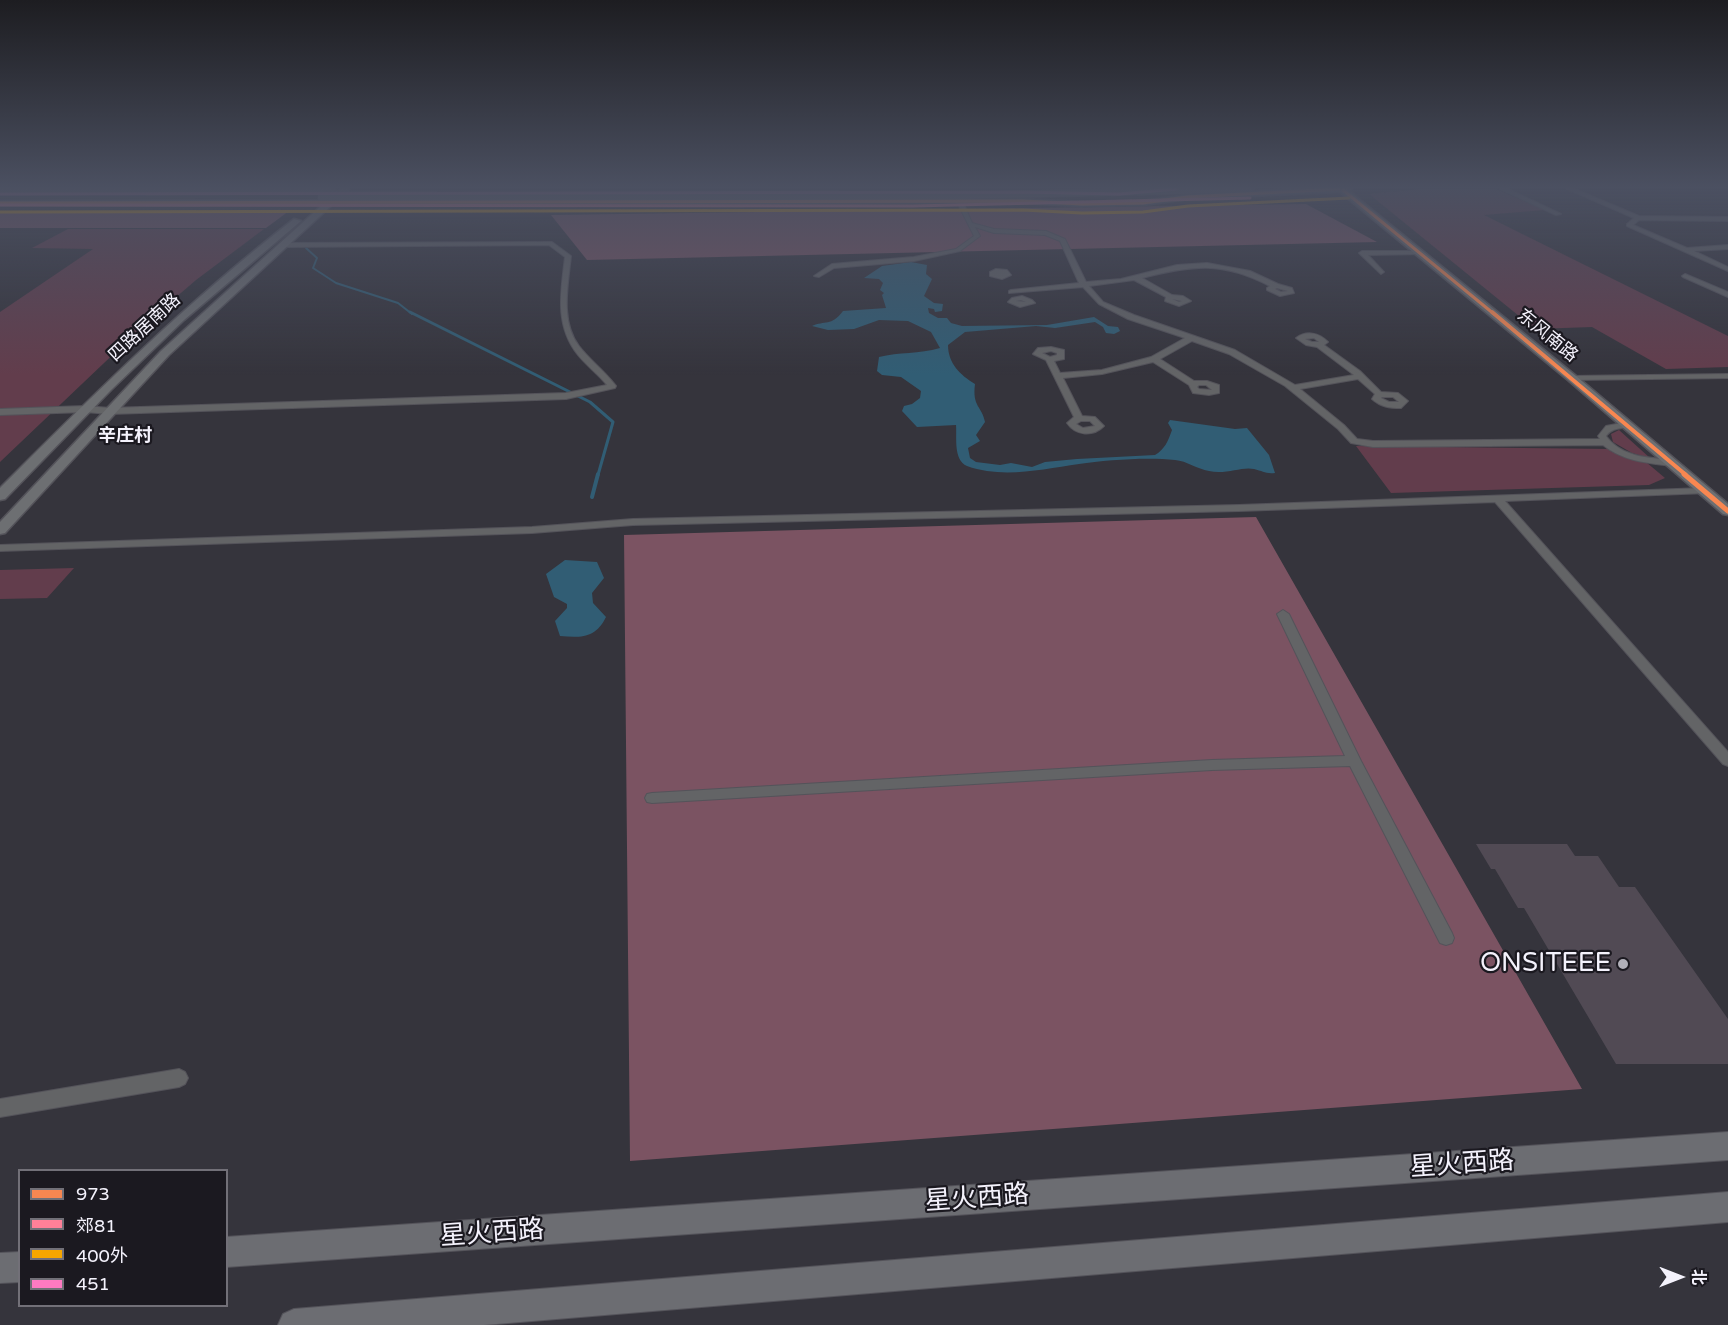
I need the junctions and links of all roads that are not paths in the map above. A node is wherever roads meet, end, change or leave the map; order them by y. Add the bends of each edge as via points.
1 (259, 251) edge
2 (278, 251) edge
3 (561, 251) edge
4 (954, 251) edge
5 (1068, 251) edge
6 (1417, 251) edge
7 (1687, 251) edge
8 (1420, 253) junction
9 (1728, 269) edge
10 (1381, 272) dead end
11 (817, 276) dead end
12 (1685, 276) dead end
13 (999, 277) dead end
14 (1134, 277) junction
15 (1083, 284) junction
16 (1276, 286) dead end
17 (1011, 292) junction
18 (1728, 295) edge
19 (1170, 297) dead end
20 (1017, 298) dead end
21 (1191, 338) junction
22 (1318, 344) dead end
23 (1049, 359) dead end
24 (1154, 360) junction
25 (1058, 376) junction
26 (1360, 376) junction
27 (1728, 376) edge
28 (1572, 378) junction
29 (1193, 384) dead end
30 (1293, 388) junction
31 (1379, 394) dead end
32 (85, 409) junction
33 (110, 411) junction
34 (0, 412) edge
35 (1079, 418) dead end
36 (1626, 425) junction
37 (1605, 442) junction
38 (1672, 463) junction
39 (1704, 491) junction
40 (0, 496) edge
41 (1498, 499) junction
42 (1728, 511) edge
43 (0, 530) edge
44 (0, 548) edge
45 (1283, 614) dead end
46 (1354, 761) junction
47 (1728, 761) edge
48 (652, 798) dead end
49 (1446, 938) dead end
50 (179, 1078) dead end
51 (0, 1108) edge
52 (1728, 1146) edge
53 (1728, 1207) edge
54 (228, 1252) edge
55 (18, 1267) edge
56 (0, 1268) edge
57 (294, 1325) edge

1 - 32 street, 四路居南路 via 146,347
2 - 33 street via 212,308
3 - 33 street via 568,256 562,318 580,354 612,386 566,396
4 - 11 street via 914,259 832,266
5 - 15 street
6 - 8 street, 东风南路
7 - 9 street
8 - 10 street via 1362,253
8 - 28 street, 东风南路
12 - 18 street
13 - 17 street
14 - 15 street
14 - 16 street via 1177,267 1227,267
14 - 19 street
15 - 17 street
15 - 21 street via 1101,303
17 - 20 street
21 - 24 street
21 - 30 street via 1232,352
22 - 26 street
23 - 25 street
24 - 25 street via 1102,372
24 - 29 street
25 - 35 street
26 - 30 street
26 - 31 street
27 - 28 street
28 - 36 street, 东风南路
30 - 37 street via 1354,441
32 - 33 street
32 - 34 street
32 - 40 street, 四路居南路
33 - 43 street
36 - 37 street via 1607,428 1602,436
36 - 38 street, 东风南路
37 - 38 street via 1633,456
38 - 39 street, 东风南路
39 - 41 street
39 - 42 street, 东风南路
41 - 44 street via 633,522 532,530
41 - 47 street
45 - 46 street
46 - 48 street via 1212,765
46 - 49 street
50 - 51 street
52 - 54 main road, 星火西路
53 - 57 main road
55 - 56 main road

